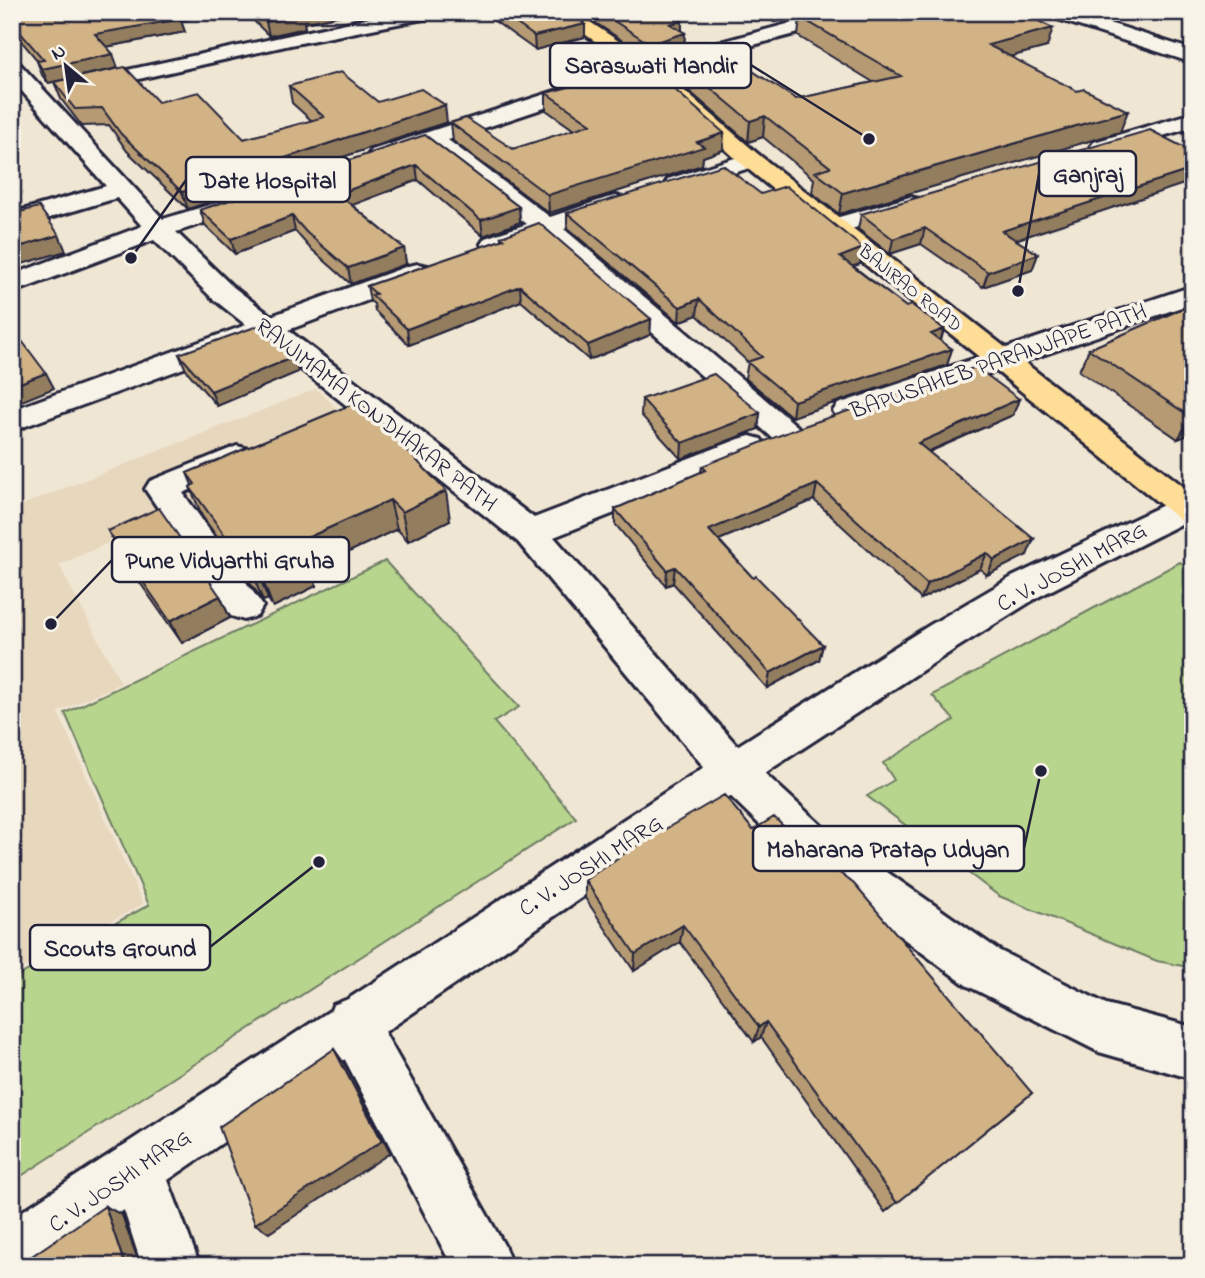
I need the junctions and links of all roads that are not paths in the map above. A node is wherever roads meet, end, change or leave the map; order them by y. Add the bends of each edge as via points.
1 (428, 12) edge
2 (562, 12) edge
3 (855, 12) edge
4 (1055, 12) edge
5 (1193, 41) edge
6 (1169, 48) junction
7 (1193, 57) edge
8 (12, 67) edge
9 (646, 68) junction
10 (25, 98) edge
11 (1193, 120) edge
12 (430, 138) junction
13 (1077, 155) edge
14 (751, 160) junction
15 (352, 165) edge
16 (122, 189) junction
17 (274, 192) edge
18 (937, 196) edge
19 (12, 220) edge
20 (544, 225) junction
21 (834, 226) junction
22 (158, 229) junction
23 (468, 253) edge
24 (443, 263) edge
25 (12, 285) edge
26 (1193, 294) edge
27 (267, 329) junction
28 (1000, 358) junction
29 (12, 421) edge
30 (807, 426) junction
31 (261, 446) edge
32 (1190, 507) edge
33 (530, 533) junction
34 (244, 606) dead end
35 (733, 771) junction
36 (351, 1023) junction
37 (1193, 1053) edge
38 (137, 1167) junction
39 (12, 1252) edge
40 (171, 1266) edge
41 (483, 1266) edge

1 - 10 street
2 - 9 highway, BAJIRAO ROAD
3 - 9 street
4 - 6 street
5 - 6 street
6 - 7 street
8 - 10 street, RAVJIMAMA KONDHAKAR PATH
9 - 12 street
9 - 14 highway, BAJIRAO ROAD
10 - 16 street, RAVJIMAMA KONDHAKAR PATH
11 - 13 street
12 - 15 street
12 - 20 street
14 - 20 street
14 - 21 highway, BAJIRAO ROAD
16 - 19 street
16 - 22 street, RAVJIMAMA KONDHAKAR PATH
17 - 22 street
18 - 21 street
20 - 23 street
20 - 30 street
21 - 28 highway, BAJIRAO ROAD
22 - 25 street
22 - 27 street, RAVJIMAMA KONDHAKAR PATH
24 - 27 street
26 - 28 street, BAPUSAHEB PARANJAPE PATH
27 - 29 street
27 - 33 street, RAVJIMAMA KONDHAKAR PATH via 348,409
28 - 30 street, BAPUSAHEB PARANJAPE PATH
28 - 32 highway, BAJIRAO ROAD
30 - 33 street, BAPUSAHEB PARANJAPE PATH
31 - 34 street via 162,489
32 - 35 street, C. V. JOSHI MARG via 1014,594
33 - 35 street, RAVJIMAMA KONDHAKAR PATH
35 - 36 street, C. V. JOSHI MARG
35 - 37 street, RAVJIMAMA KONDHAKAR PATH via 808,842 983,968 1099,1027
36 - 38 street, C. V. JOSHI MARG
36 - 41 street
38 - 39 street, C. V. JOSHI MARG
38 - 40 street

